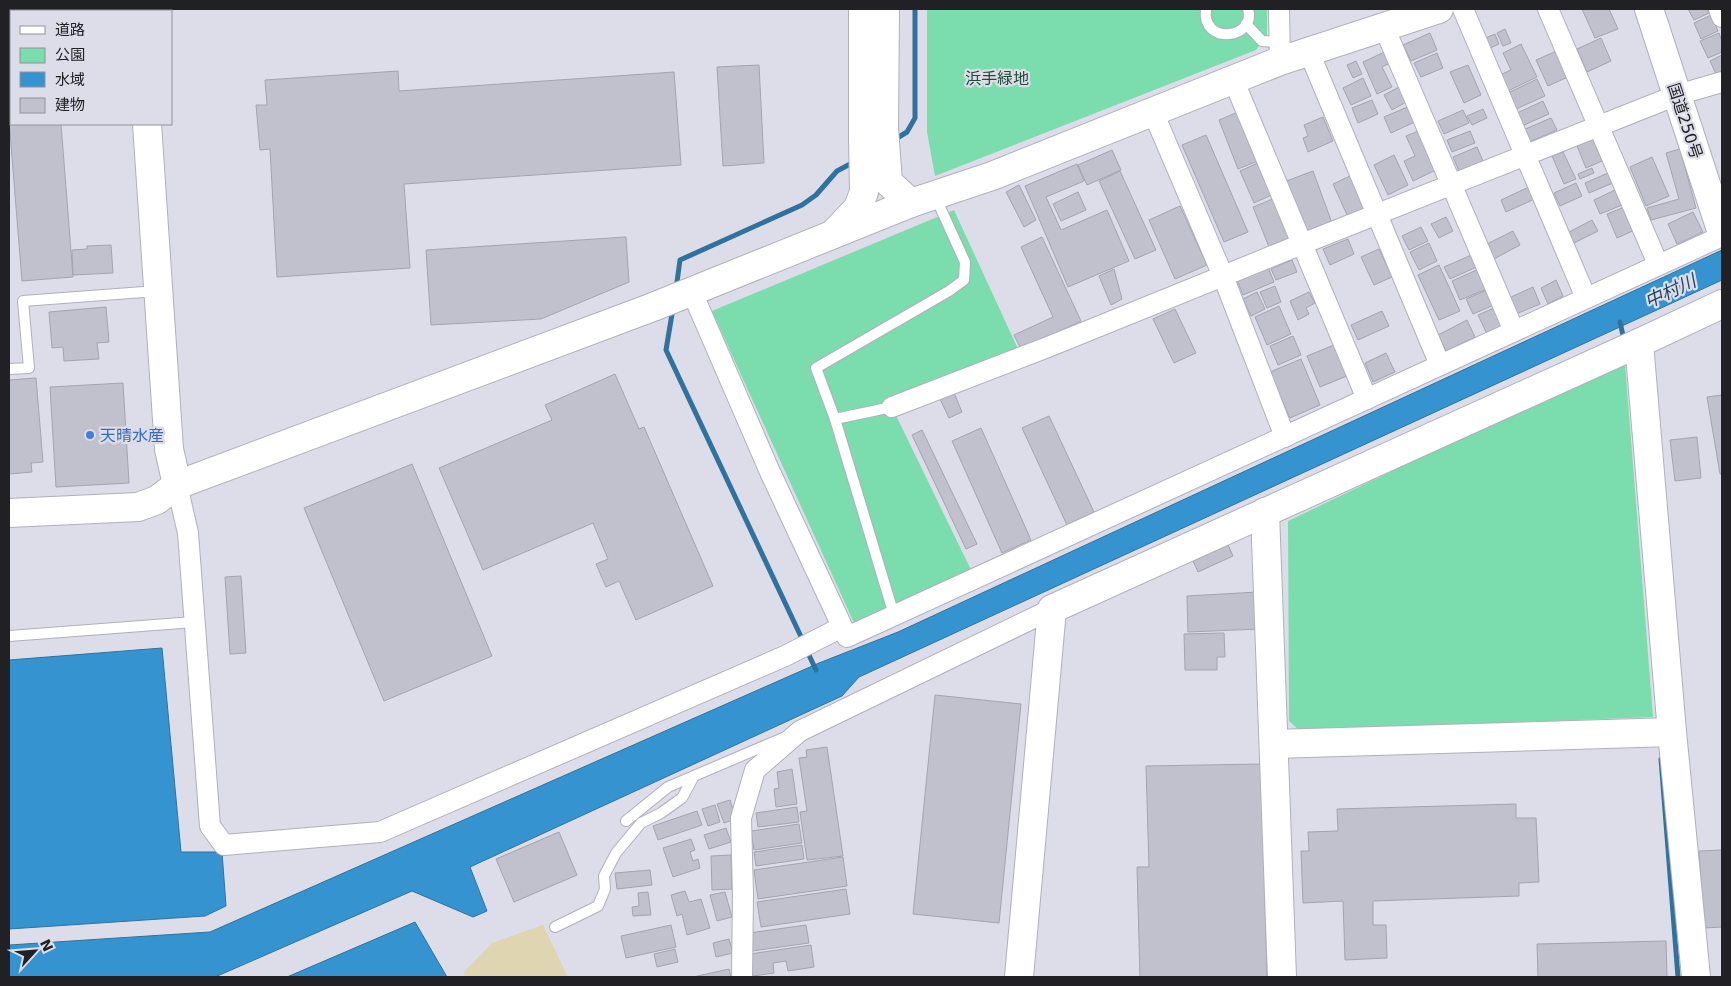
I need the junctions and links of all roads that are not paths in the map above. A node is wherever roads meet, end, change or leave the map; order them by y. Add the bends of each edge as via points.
1 (863, 9) edge
2 (885, 9) edge
3 (1206, 9) edge
4 (1248, 9) edge
5 (1279, 9) edge
6 (1439, 9) edge
7 (1463, 9) edge
8 (1548, 9) edge
9 (1649, 9) edge
10 (1666, 9) edge
11 (1718, 9) edge
12 (1722, 17) edge
13 (1246, 24) junction
14 (1384, 27) junction
15 (1279, 52) junction
16 (1309, 52) junction
17 (1233, 80) junction
18 (1722, 82) edge
19 (1684, 93) junction
20 (1153, 112) junction
21 (148, 125) edge
22 (1599, 126) junction
23 (873, 133) junction
24 (1525, 155) junction
25 (1722, 183) edge
26 (1452, 184) junction
27 (876, 187) junction
28 (923, 199) junction
29 (883, 214) junction
30 (1377, 214) junction
31 (1722, 234) edge
32 (830, 236) junction
33 (1302, 244) junction
34 (1658, 264) junction
35 (1223, 276) junction
36 (158, 291) junction
37 (692, 292) junction
38 (1586, 298) junction
39 (1722, 304) edge
40 (1514, 331) junction
41 (1639, 344) junction
42 (1440, 365) junction
43 (9, 369) edge
44 (1367, 399) junction
45 (892, 407) joint
46 (835, 419) junction
47 (1285, 436) junction
48 (177, 485) junction
49 (1265, 512) junction
50 (9, 513) edge
51 (1052, 609) junction
52 (894, 615) junction
53 (194, 622) junction
54 (842, 628) junction
55 (9, 636) edge
56 (800, 731) junction
57 (1659, 732) junction
58 (1274, 744) junction
59 (694, 776) junction
60 (626, 821) dead end
61 (555, 927) dead end
62 (742, 977) edge
63 (1019, 977) edge
64 (1282, 977) edge
65 (1696, 977) edge

1 - 23 main road
2 - 23 main road
3 - 13 lane via 1205,16 1211,29 1223,35 1236,33
4 - 13 lane
5 - 15 street
6 - 14 main road
7 - 24 street
8 - 22 street
9 - 19 main road, 国道250号
10 - 19 main road, 国道250号
11 - 12 street
13 - 15 lane via 1262,41
14 - 16 main road
14 - 26 street
15 - 16 main road
15 - 17 main road
16 - 30 street
17 - 20 main road
17 - 33 street
18 - 19 street
19 - 22 street
19 - 25 main road, 国道250号
19 - 31 main road, 国道250号
20 - 28 main road via 992,176
20 - 35 street
21 - 36 main road
22 - 24 street
22 - 34 street
23 - 27 main road
24 - 26 street
24 - 38 street
26 - 30 street
26 - 40 street
27 - 28 main road
27 - 29 main road via 871,203
27 - 32 main road
28 - 29 main road
28 - 46 lane via 965,262 964,280 816,368
29 - 32 main road
30 - 33 street
30 - 42 street
31 - 34 street
32 - 37 main road
33 - 35 street
33 - 44 street
34 - 38 street
35 - 45 street
35 - 47 street
36 - 43 lane via 23,301 28,368
36 - 48 main road via 169,449
37 - 48 main road
37 - 54 street
38 - 40 street
39 - 41 main road
40 - 42 street
41 - 49 main road
41 - 57 main road
42 - 44 street
44 - 47 street
45 - 46 lane
46 - 52 lane
47 - 52 street
48 - 50 main road via 158,500 138,507
48 - 53 street via 188,533
49 - 51 main road
49 - 58 main road
51 - 56 street
51 - 63 main road
52 - 54 street via 847,637
53 - 54 street via 210,826 224,845 380,832 785,656
53 - 55 lane
56 - 59 lane
56 - 62 street via 755,770 741,818
57 - 58 main road
57 - 65 main road
58 - 64 main road
59 - 60 lane via 668,787
59 - 61 lane via 682,798 641,823 616,852 604,876 605,889 598,906

